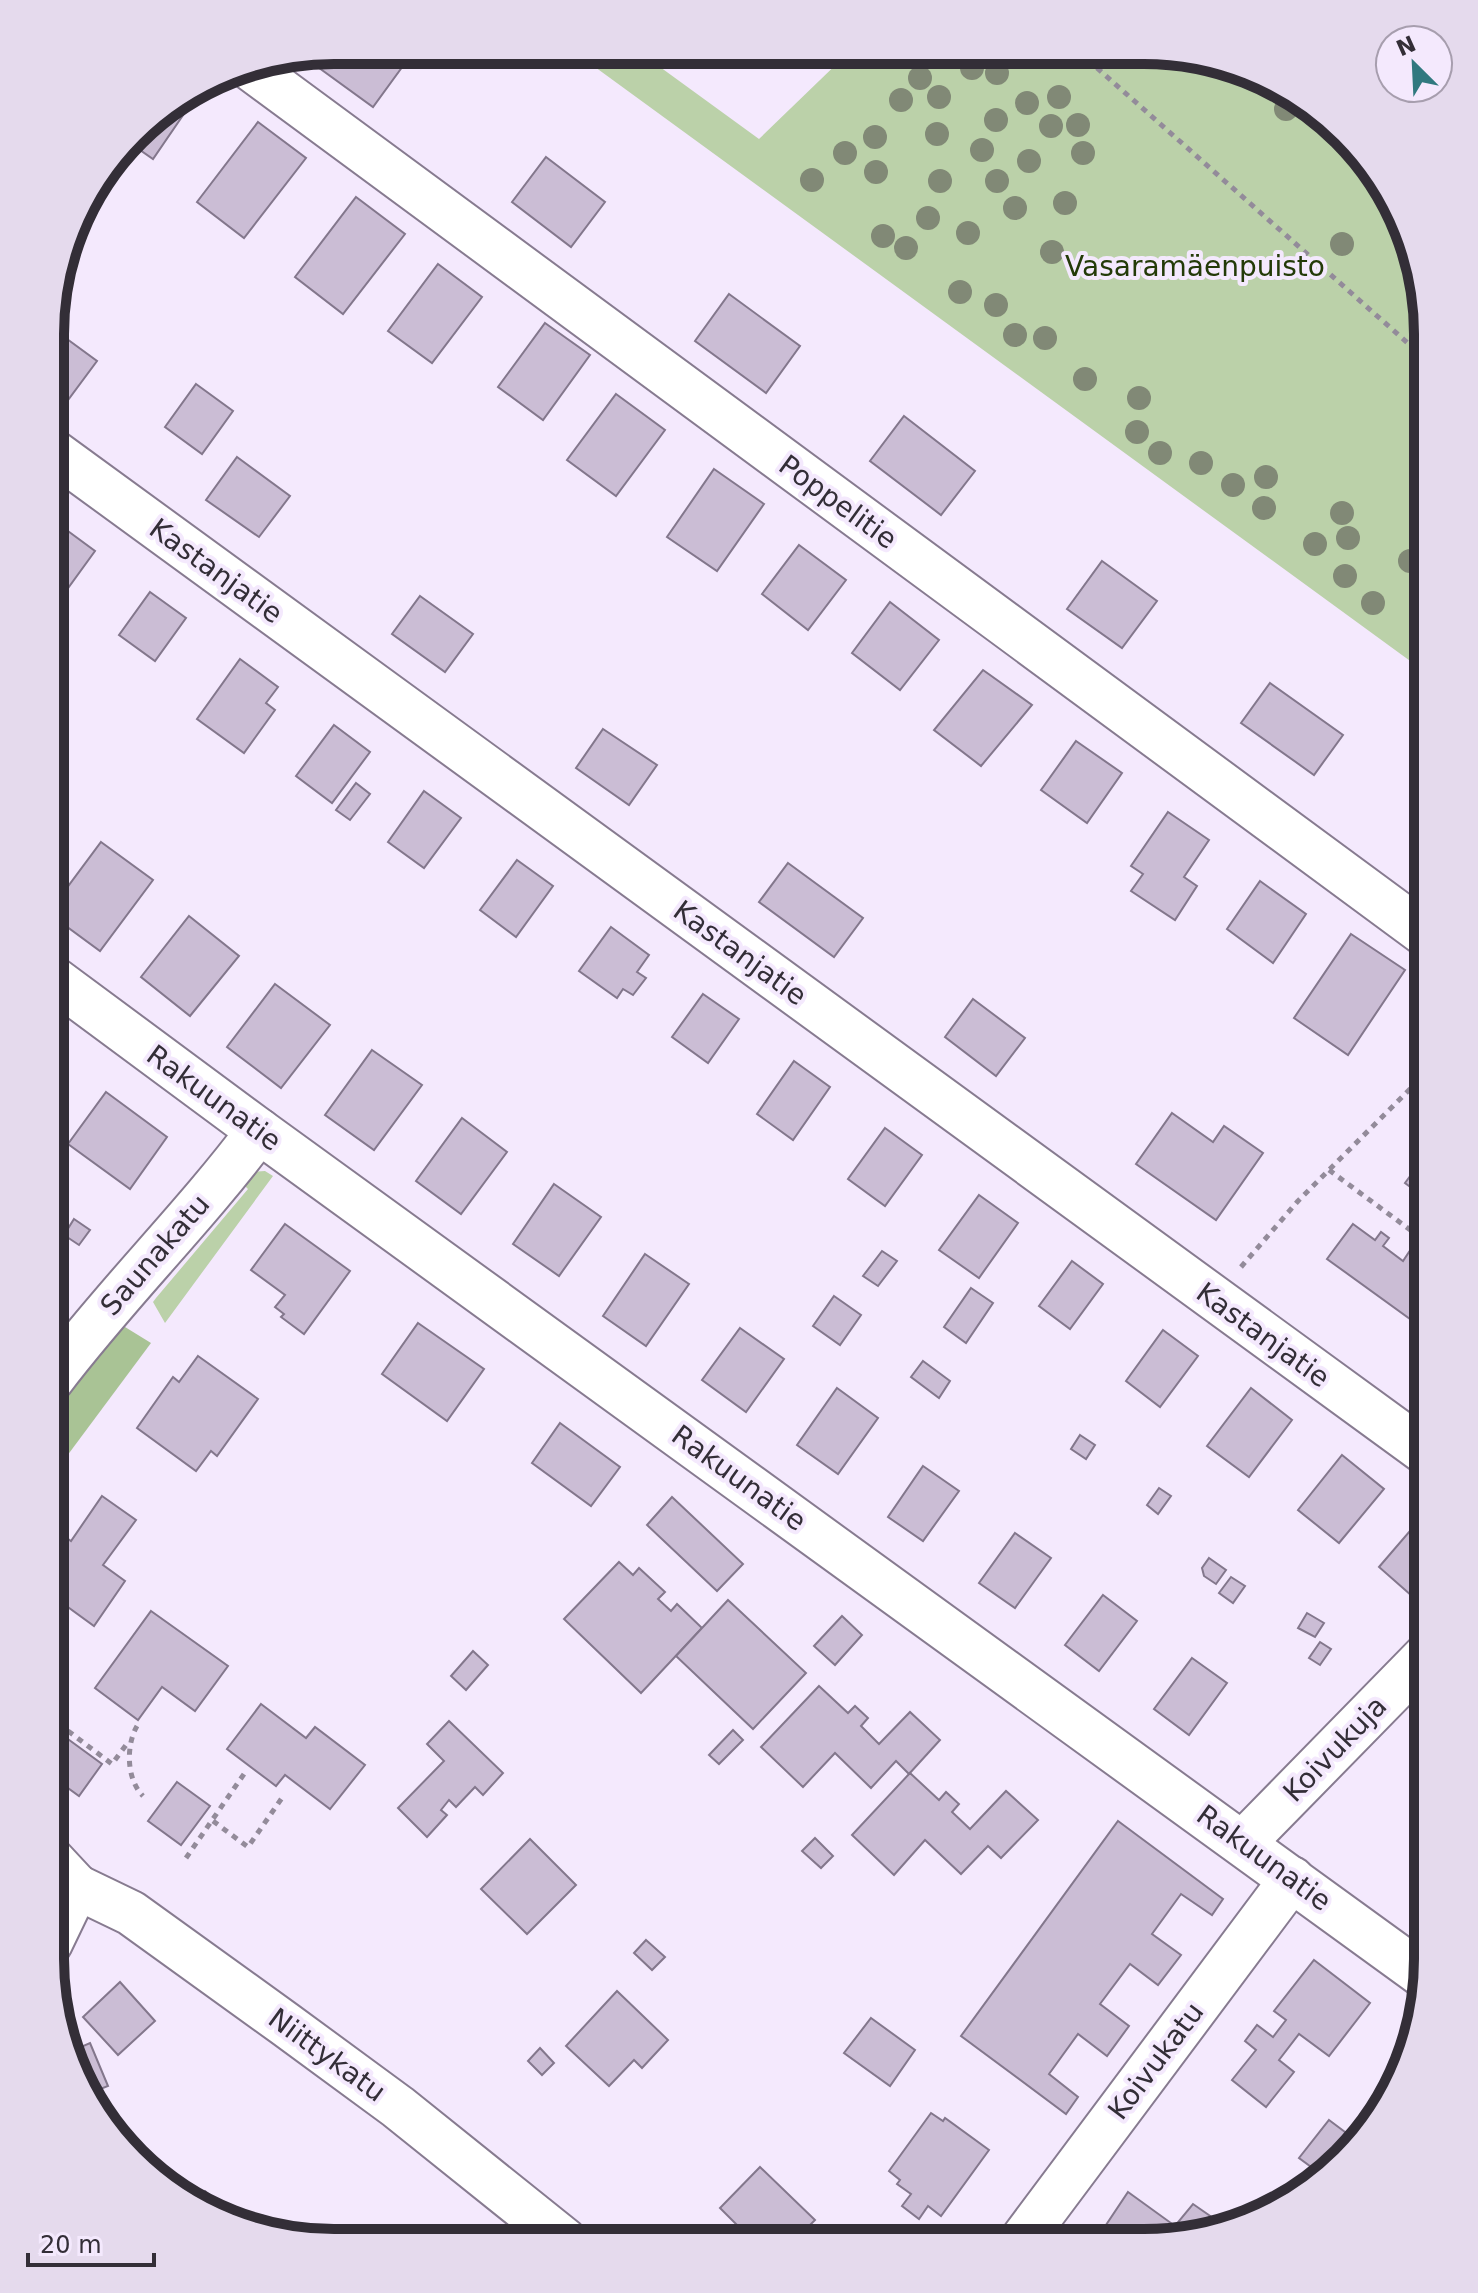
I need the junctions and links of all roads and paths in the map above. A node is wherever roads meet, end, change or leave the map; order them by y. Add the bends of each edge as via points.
1 (1093, 64) edge
2 (259, 75) edge
3 (1414, 349) edge
4 (64, 460) edge
5 (1414, 925) edge
6 (64, 987) edge
7 (1414, 1085) edge
8 (259, 1131) junction
9 (1328, 1170) junction
10 (1413, 1232) edge
11 (1214, 1299) junction
12 (64, 1363) edge
13 (1413, 1443) edge
14 (1413, 1669) edge
15 (137, 1726) dead end
16 (68, 1731) dead end
17 (129, 1741) junction
18 (244, 1774) dead end
19 (284, 1795) dead end
20 (143, 1796) dead end
21 (213, 1821) junction
22 (1243, 1843) junction
23 (186, 1858) dead end
24 (64, 1873) edge
25 (1292, 1879) junction
26 (1413, 1968) edge
27 (550, 2229) edge
28 (1030, 2229) edge

1 - 3 path
2 - 5 street, Poppelitie
4 - 11 street, Kastanjatie
6 - 8 street, Rakuunatie
7 - 9 path
8 - 12 street, Saunakatu
8 - 22 street, Rakuunatie
9 - 10 path
9 - 11 path
11 - 13 street, Kastanjatie
14 - 22 street, Koivukuja
15 - 17 path
16 - 17 path via 112,1764
17 - 20 path via 135,1787
18 - 21 path
19 - 21 path via 248,1847
21 - 23 path
22 - 25 street, Rakuunatie
24 - 27 street, Niittykatu via 131,1913 310,2042
25 - 26 street, Rakuunatie
25 - 28 street, Koivukatu

